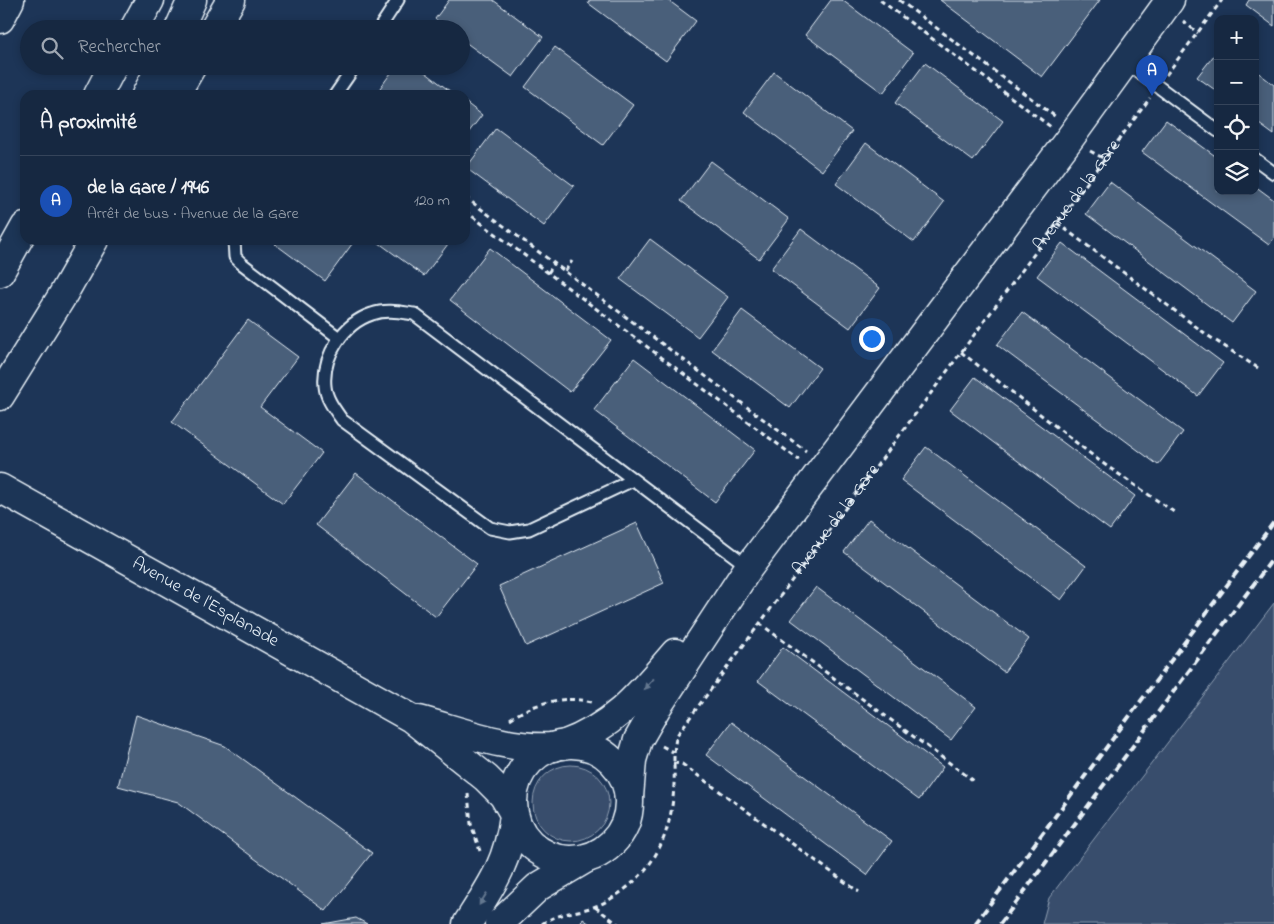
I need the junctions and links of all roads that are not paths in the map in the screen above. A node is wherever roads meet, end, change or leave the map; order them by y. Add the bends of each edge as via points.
1 (10, 0) edge
2 (150, 0) edge
3 (192, 0) edge
4 (231, 0) edge
5 (398, 0) edge
6 (1165, 2) edge
7 (0, 19) edge
8 (139, 20) edge
9 (183, 20) edge
10 (219, 20) edge
11 (385, 20) edge
12 (1125, 62) junction
13 (109, 75) edge
14 (156, 75) edge
15 (187, 75) edge
16 (349, 75) edge
17 (101, 90) edge
18 (149, 90) edge
19 (178, 90) edge
20 (338, 90) edge
21 (1214, 128) edge
22 (1259, 162) edge
23 (1274, 173) edge
24 (20, 236) edge
25 (72, 245) edge
26 (91, 245) edge
27 (234, 245) edge
28 (0, 272) edge
29 (339, 338) junction
30 (3, 391) edge
31 (633, 480) junction
32 (0, 488) edge
33 (749, 567) junction
34 (411, 718) junction
35 (557, 746) junction
36 (630, 797) junction
37 (514, 814) junction
38 (600, 851) junction
39 (467, 924) edge
40 (499, 924) edge

1 - 7 main road
2 - 8 main road
3 - 9 main road
4 - 10 main road
5 - 11 lane
6 - 12 main road
12 - 21 lane
12 - 33 main road
13 - 17 main road
14 - 18 main road
15 - 19 main road
16 - 20 lane
22 - 23 lane
24 - 28 main road
25 - 30 main road
26 - 30 main road
27 - 29 lane via 235,257 241,263
29 - 31 lane via 353,323 372,314 385,311 414,314
29 - 31 lane via 331,352 325,386 330,404 342,420 490,528 510,532 530,529
31 - 33 lane
32 - 34 main road, Avenue de l'Esplanade
33 -> 35 main road via 629,706 603,727
33 - 36 main road via 638,740 632,760
34 - 35 main road, Avenue de l'Esplanade via 507,744 535,748
34 - 37 main road, Avenue de l'Esplanade via 486,778 503,795
35 - 36 main road via 582,746 605,755 620,771
35 - 37 main road via 532,759 524,768 515,792
36 - 38 main road via 622,830
37 - 38 main road via 526,841 540,852 570,859
37 -> 39 main road via 506,857
38 - 40 main road via 538,887

